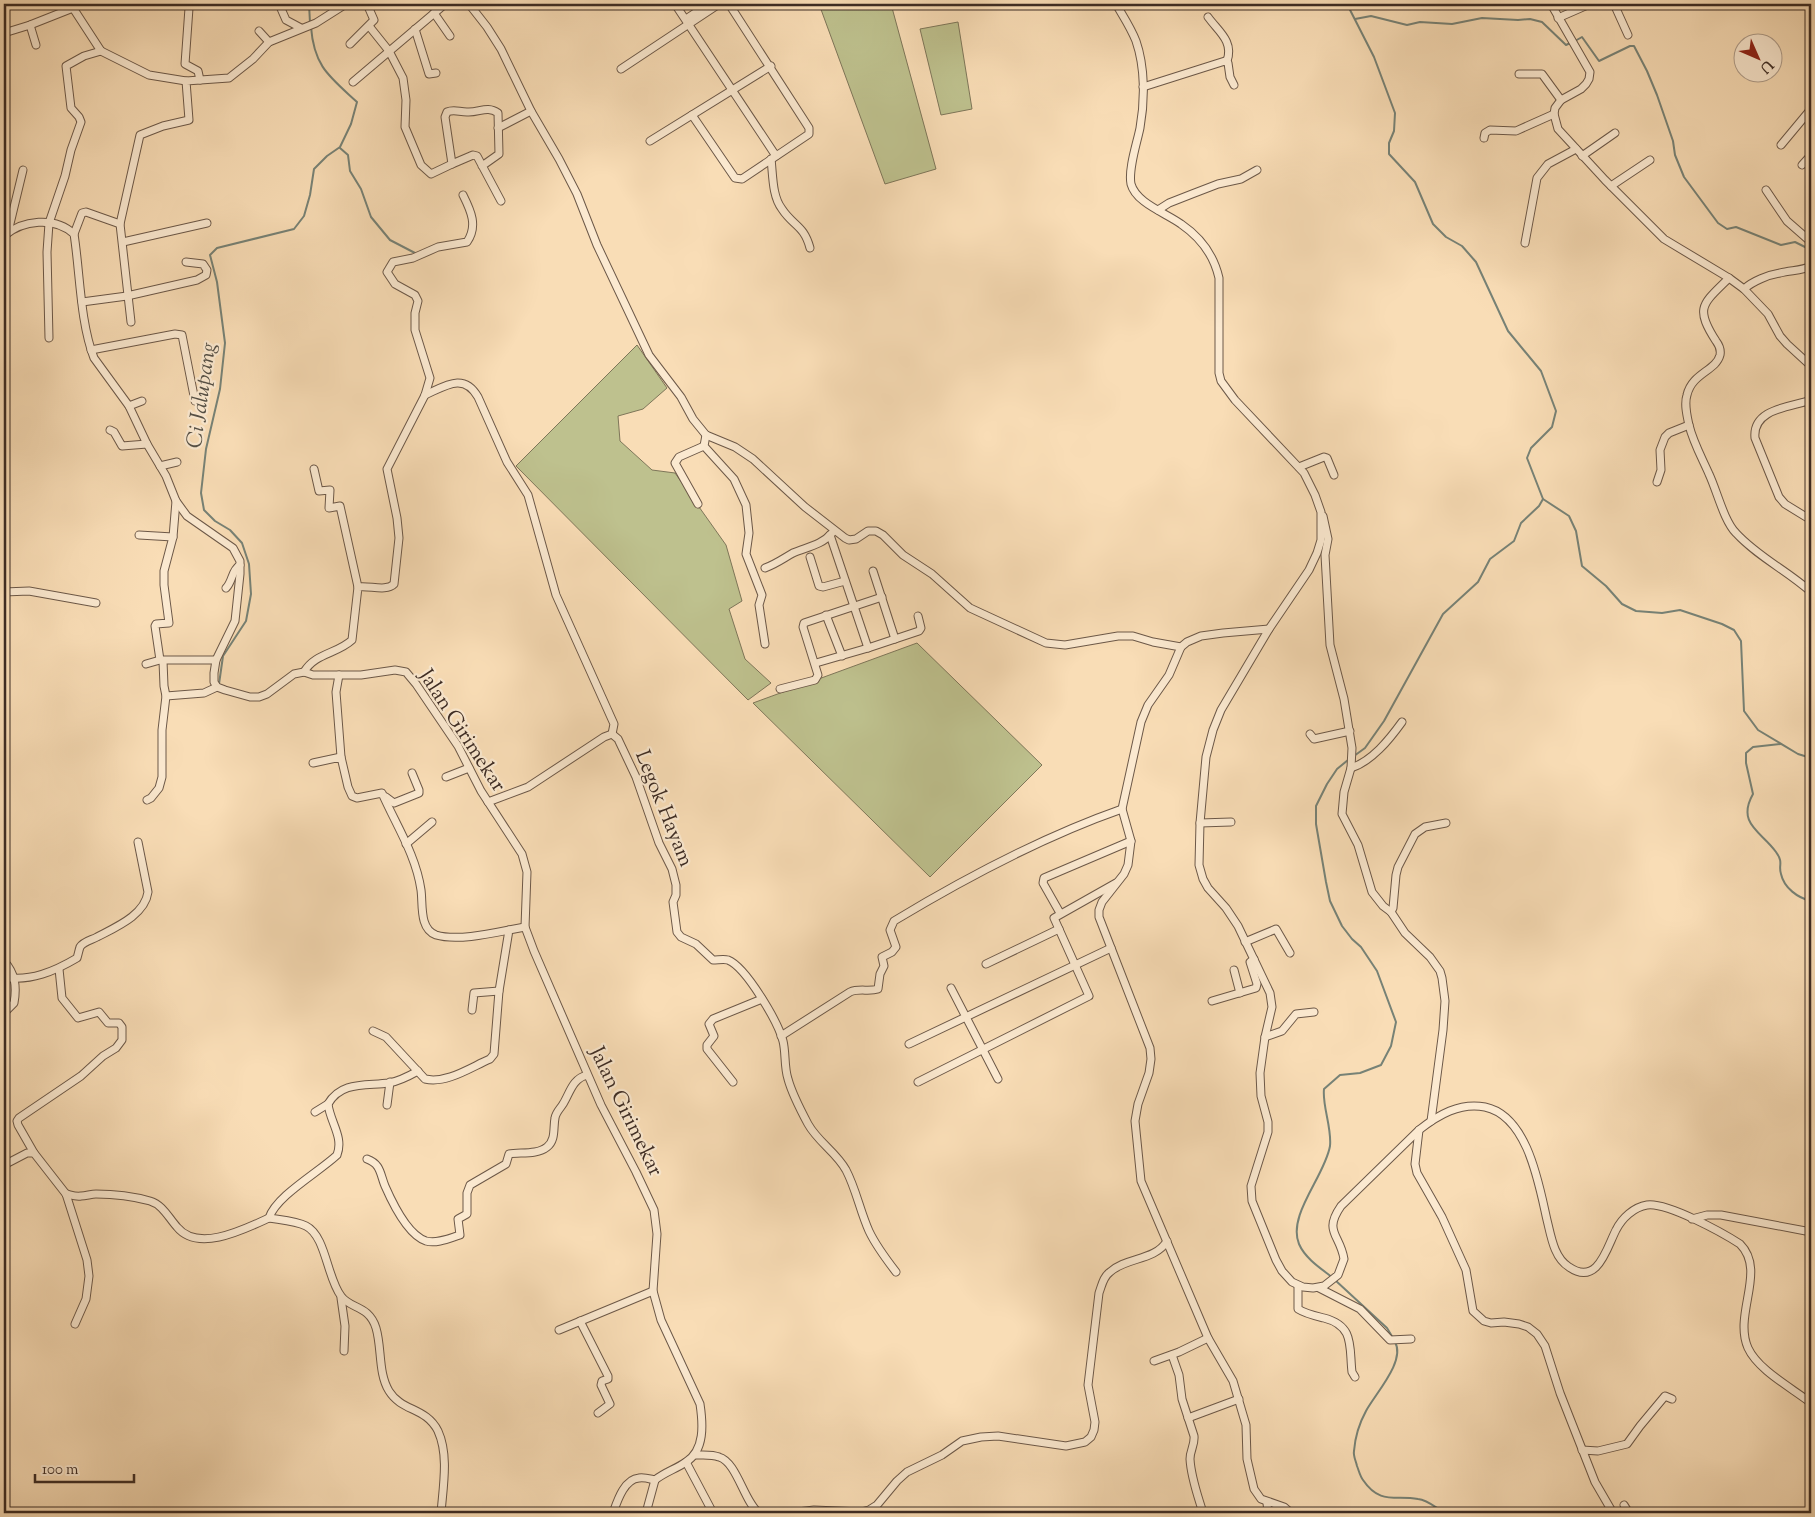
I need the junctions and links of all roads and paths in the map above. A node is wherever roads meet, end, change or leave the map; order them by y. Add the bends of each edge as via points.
1 (279, 4) edge
2 (346, 4) edge
3 (367, 4) edge
4 (446, 4) edge
5 (469, 4) edge
6 (675, 4) edge
7 (709, 4) edge
8 (719, 4) edge
9 (729, 4) edge
10 (1116, 4) edge
11 (1551, 4) edge
12 (1590, 4) edge
13 (1614, 4) edge
14 (189, 8) dead end
15 (434, 13) junction
16 (1208, 18) dead end
17 (1558, 18) junction
18 (687, 21) junction
19 (30, 25) junction
20 (369, 26) junction
21 (302, 28) junction
22 (415, 29) junction
23 (258, 30) dead end
24 (4, 33) edge
25 (1628, 35) dead end
26 (450, 36) dead end
27 (269, 42) junction
28 (36, 44) dead end
29 (350, 44) dead end
30 (101, 51) junction
31 (389, 51) junction
32 (1227, 61) junction
33 (771, 66) junction
34 (621, 69) dead end
35 (436, 73) dead end
36 (1519, 74) dead end
37 (200, 80) junction
38 (186, 81) junction
39 (353, 82) dead end
40 (1234, 85) dead end
41 (1143, 87) junction
42 (732, 91) junction
43 (1561, 100) junction
44 (1811, 109) edge
45 (531, 111) junction
46 (1554, 114) junction
47 (692, 115) junction
48 (498, 128) junction
49 (1615, 133) dead end
50 (1484, 138) dead end
51 (650, 141) dead end
52 (1781, 145) dead end
53 (1576, 149) junction
54 (1811, 155) edge
55 (1582, 156) junction
56 (774, 157) junction
57 (1650, 160) dead end
58 (452, 164) junction
59 (482, 166) junction
60 (1802, 166) dead end
61 (23, 170) dead end
62 (1257, 170) dead end
63 (1611, 186) junction
64 (1766, 190) dead end
65 (464, 195) dead end
66 (501, 201) dead end
67 (1158, 210) junction
68 (49, 223) junction
69 (207, 223) dead end
70 (120, 224) junction
71 (6, 234) edge
72 (74, 234) junction
73 (123, 242) junction
74 (1811, 242) edge
75 (1525, 243) dead end
76 (810, 248) dead end
77 (186, 262) dead end
78 (1811, 266) edge
79 (1729, 278) junction
80 (1744, 290) junction
81 (127, 296) junction
82 (82, 302) junction
83 (131, 322) dead end
84 (49, 338) dead end
85 (90, 350) junction
86 (1811, 366) edge
87 (425, 394) junction
88 (1811, 400) edge
89 (142, 401) dead end
90 (195, 401) dead end
91 (128, 406) junction
92 (1689, 426) junction
93 (110, 430) dead end
94 (706, 435) junction
95 (147, 444) junction
96 (704, 446) junction
97 (177, 462) dead end
98 (160, 466) junction
99 (1299, 467) junction
100 (314, 469) dead end
101 (1334, 475) dead end
102 (1657, 482) dead end
103 (176, 501) junction
104 (698, 504) dead end
105 (1321, 512) junction
106 (1811, 520) edge
107 (832, 532) junction
108 (139, 535) dead end
109 (172, 537) junction
110 (810, 557) dead end
111 (240, 565) junction
112 (765, 568) dead end
113 (873, 571) dead end
114 (845, 580) junction
115 (358, 587) junction
116 (226, 588) dead end
117 (4, 592) edge
118 (1811, 592) edge
119 (882, 598) junction
120 (96, 603) dead end
121 (854, 606) junction
122 (826, 615) junction
123 (918, 616) dead end
124 (1269, 630) junction
125 (895, 639) junction
126 (765, 644) dead end
127 (1181, 647) junction
128 (868, 648) junction
129 (842, 656) junction
130 (216, 660) junction
131 (162, 661) junction
132 (816, 663) junction
133 (146, 664) dead end
134 (304, 672) junction
135 (339, 675) junction
136 (217, 686) junction
137 (780, 689) dead end
138 (166, 696) junction
139 (1402, 722) dead end
140 (1350, 731) junction
141 (612, 734) junction
142 (1310, 734) dead end
143 (341, 757) junction
144 (313, 762) dead end
145 (468, 768) junction
146 (1351, 768) junction
147 (412, 773) dead end
148 (446, 777) dead end
149 (382, 794) junction
150 (146, 800) dead end
151 (488, 802) junction
152 (1122, 809) junction
153 (432, 822) dead end
154 (1231, 822) dead end
155 (1200, 823) junction
156 (1446, 824) dead end
157 (1132, 840) junction
158 (138, 842) dead end
159 (406, 844) junction
160 (1118, 882) junction
161 (1391, 912) junction
162 (1060, 913) junction
163 (526, 927) junction
164 (1059, 929) junction
165 (509, 930) junction
166 (1245, 942) junction
167 (1111, 948) junction
168 (1290, 953) dead end
169 (1254, 959) junction
170 (4, 961) edge
171 (986, 964) dead end
172 (1074, 965) junction
173 (60, 969) junction
174 (1234, 970) dead end
175 (4, 977) edge
176 (15, 978) junction
177 (951, 988) dead end
178 (499, 990) junction
179 (1240, 993) junction
180 (762, 999) junction
181 (1212, 1001) dead end
182 (472, 1010) dead end
183 (1314, 1012) dead end
184 (4, 1013) edge
185 (966, 1017) junction
186 (373, 1030) dead end
187 (781, 1036) junction
188 (1265, 1037) junction
189 (909, 1044) dead end
190 (982, 1050) junction
191 (418, 1071) junction
192 (587, 1075) junction
193 (998, 1080) dead end
194 (390, 1082) junction
195 (732, 1082) dead end
196 (918, 1082) dead end
197 (328, 1104) junction
198 (387, 1105) dead end
199 (315, 1112) dead end
200 (1431, 1121) junction
201 (1419, 1130) junction
202 (34, 1153) junction
203 (367, 1159) dead end
204 (4, 1166) edge
205 (66, 1194) junction
206 (269, 1218) junction
207 (1692, 1219) junction
208 (1811, 1232) edge
209 (1167, 1241) junction
210 (896, 1272) dead end
211 (1298, 1286) junction
212 (1319, 1288) junction
213 (653, 1291) junction
214 (341, 1298) junction
215 (580, 1321) junction
216 (75, 1324) dead end
217 (559, 1330) dead end
218 (1208, 1338) junction
219 (1411, 1339) dead end
220 (344, 1351) dead end
221 (1172, 1355) junction
222 (1154, 1361) dead end
223 (1355, 1377) dead end
224 (1239, 1399) junction
225 (1672, 1399) dead end
226 (1810, 1402) edge
227 (598, 1413) dead end
228 (1188, 1418) junction
229 (1582, 1450) junction
230 (695, 1455) junction
231 (686, 1462) junction
232 (655, 1480) junction
233 (1267, 1503) junction
234 (1624, 1505) dead end
235 (441, 1513) edge
236 (612, 1513) edge
237 (646, 1513) edge
238 (713, 1513) edge
239 (759, 1513) edge
240 (790, 1513) edge
241 (1203, 1513) edge
242 (1268, 1513) edge
243 (1291, 1513) edge
244 (1613, 1513) edge
245 (1629, 1513) edge

1 - 21 street via 286,20
2 - 21 street
3 - 20 street via 374,19
4 - 15 street
5 - 45 street via 501,49
6 - 18 street
7 - 18 street
8 - 18 street
9 - 33 street
10 - 41 street via 1136,41
11 - 17 street
12 - 17 street
13 - 25 street
14 - 37 street via 185,64 198,71
15 - 22 street
15 - 26 street
16 - 32 street via 1223,35 1228,51
17 - 43 street via 1590,72 1581,89
18 - 34 street
18 - 42 street
19 - 24 street
19 - 28 street
19 - 30 street via 73,8
20 - 29 street
20 - 31 street
21 - 27 street
22 - 31 street
22 - 35 street via 429,74
23 - 27 street
27 - 37 street via 229,78
30 - 38 street via 149,75
30 - 68 street via 65,67 71,108 81,122
31 - 39 street
31 - 58 street via 403,78 405,127 421,165 430,174
32 - 40 street
32 - 41 street
33 - 42 street
33 - 56 street via 810,131
36 - 43 street via 1542,74
37 - 38 street
38 - 70 street via 189,120 140,134
41 - 67 street via 1132,185 1149,205
42 - 47 street
42 - 56 street
43 - 46 street
44 - 52 street
45 - 48 street
45 - 94 street via 576,194 649,354
46 - 50 street via 1516,131 1490,130
46 - 53 street via 1558,128
47 - 51 street
47 - 56 street via 735,178 742,179
48 - 58 street via 497,111 485,108 447,112
48 - 59 street via 499,154
49 - 55 street
53 - 55 street
53 - 75 street via 1548,164 1537,178
54 - 60 street
55 - 63 street
56 - 76 street via 775,197 782,210 806,235
57 - 63 street
58 - 59 street via 475,155
59 - 66 street
61 - 71 street
62 - 67 street
63 - 79 street via 1664,239
64 - 74 street via 1787,221
65 - 87 street via 472,215 473,234 467,242 438,247 413,258 393,262 387,272 395,284 415,295 418,301 415,330 430,378
67 - 99 street via 1192,233 1216,265 1221,381
68 - 71 street via 35,222
68 - 72 street
68 - 84 street
69 - 73 street
70 - 72 street via 86,212 82,213
70 - 73 street
72 - 82 street
73 - 81 street
77 - 81 street via 203,264 206,275 198,280
78 - 80 street via 1750,283
79 - 80 street
79 - 92 street via 1702,309 1704,320 1721,351 1711,367 1689,387 1686,396
80 - 86 street via 1768,314 1784,340
81 - 82 street
81 - 83 street
82 - 85 street
85 - 90 street via 182,335
85 - 91 street via 96,364 113,382
87 - 115 street via 387,469 398,518 394,584 384,589
87 - 141 street, Legok Hayam via 452,382 474,389 508,462 528,495 556,595 614,724
88 - 106 street via 1768,413 1754,432 1779,497
89 - 91 street
91 - 95 street
92 - 102 street via 1664,437
92 - 118 street via 1735,532
93 - 95 street via 122,446
94 - 96 street
94 - 107 street via 753,459
95 - 98 street
96 - 104 street via 679,457 676,463
96 - 126 street via 734,479 746,505 750,533 746,554 762,595 758,605
97 - 98 street
98 - 103 street
99 - 101 street via 1324,457
99 - 105 street via 1316,495
100 - 115 street via 319,491 330,490 329,508 340,506
103 - 109 street
103 - 111 street via 187,516 233,548
105 - 124 street via 1318,553
105 - 140 street via 1328,539 1325,555 1330,646
107 - 112 street via 823,541
107 - 114 street
107 - 127 street via 850,540 868,531 876,531 970,608 1046,643 1065,645 1133,636
108 - 109 street
109 - 131 street via 164,571 169,623 154,626
110 - 114 street via 818,585 823,587
111 - 116 street via 234,570
111 - 130 street via 235,621
113 - 119 street
114 - 121 street
115 - 134 street via 352,640 315,659
117 - 120 street via 29,591
119 - 121 street
119 - 125 street
121 - 122 street
121 - 128 street
122 - 129 street
122 - 132 street via 804,623 803,627
123 - 125 street via 921,628 918,631
124 - 127 street via 1201,636
124 - 155 street via 1221,710 1213,730 1206,757
125 - 128 street
127 - 152 street via 1164,685 1148,705 1141,722
128 - 129 street
129 - 132 street
130 - 131 street
130 - 136 street via 214,682
131 - 133 street
131 - 138 street
132 - 137 street via 818,675 815,680
134 - 135 street, Jalan Girimekar
134 - 136 street via 294,674 259,697
135 - 143 street via 336,692
135 - 145 street, Jalan Girimekar via 406,672 458,746
136 - 138 street via 204,693
138 - 150 street via 162,777 159,788
139 - 146 street via 1391,738 1368,759
140 - 142 street via 1314,739
140 - 146 street
141 - 151 street via 528,787
141 - 180 street, Legok Hayam via 618,739 636,777 659,843 672,869 676,885 673,902 677,932 696,944 709,958 727,960 735,965 748,977
143 - 144 street
143 - 149 street via 352,796
145 - 148 street
145 - 151 street, Jalan Girimekar
146 - 161 street via 1342,814 1358,845 1372,892
147 - 149 street via 418,793 394,803
149 - 159 street
151 - 163 street, Jalan Girimekar via 526,864
152 - 157 street
152 - 187 street via 1028,848 951,887 894,921 890,930 896,947 882,957 884,966 878,989 850,992
153 - 159 street
154 - 155 street
155 - 166 street via 1199,865 1203,879 1226,908
156 - 161 street via 1425,827 1415,834 1398,867
157 - 160 street via 1128,865
157 - 162 street via 1044,878 1042,883
158 - 173 street via 148,892 143,908 86,942 77,958
159 - 165 street via 417,873 428,929 451,936 480,936
160 - 162 street
160 - 167 street via 1099,910
161 - 200 street via 1440,970 1442,978 1443,1030
162 - 164 street via 1054,918
163 - 165 street
163 - 192 street, Jalan Girimekar
164 - 171 street
164 - 172 street
165 - 178 street
166 - 168 street via 1276,929
166 - 169 street
167 - 172 street
167 - 209 street via 1150,1048 1149,1073 1135,1126 1141,1181
169 - 179 street via 1250,962 1256,988
169 - 188 street via 1270,993 1272,1007
170 - 176 street
172 - 185 street
172 - 190 street via 1089,996
173 - 176 street
173 - 202 street via 62,998 78,1018 99,1012 108,1023 119,1023 122,1040 81,1076 19,1118 18,1125
174 - 179 street
175 - 176 street
176 - 184 street via 14,1003
177 - 185 street
178 - 182 street via 472,995
178 - 191 street via 493,1057 445,1079 425,1079
179 - 181 street
180 - 187 street, Legok Hayam
180 - 195 street via 713,1019 709,1024 714,1036 707,1049
183 - 188 street via 1294,1015 1282,1031
185 - 189 street
185 - 190 street
186 - 191 street via 386,1037
187 - 210 street, Legok Hayam via 786,1075 796,1099 813,1132 845,1168 869,1230
188 - 211 street via 1260,1084 1268,1132 1250,1186 1252,1201 1282,1271
190 - 193 street
190 - 196 street
191 - 194 street via 402,1080
192 - 203 street via 574,1084 557,1112 554,1136 546,1149 508,1154 506,1164 470,1185 467,1214 457,1222 460,1235 434,1242 419,1237 403,1219 377,1165
192 - 213 street, Jalan Girimekar via 656,1216
194 - 197 street via 346,1086
194 - 198 street
197 - 199 street
197 - 206 street via 338,1134 337,1154 281,1200
200 - 201 street
200 - 207 street via 1447,1112 1470,1106 1488,1107 1509,1120 1522,1136 1528,1152 1555,1250 1568,1267 1578,1271 1590,1271 1600,1263 1616,1229 1633,1210 1659,1205
201 - 212 street via 1334,1215 1332,1224 1343,1253 1343,1266 1338,1275
201 - 229 street via 1417,1173 1466,1270 1473,1311 1484,1321 1519,1324 1537,1334 1545,1346
202 - 204 street via 27,1153
202 - 205 street
205 - 206 street via 80,1197 117,1194 151,1201 164,1210 183,1234 193,1238 226,1236
205 - 216 street via 89,1276 86,1299
206 - 214 street via 302,1224 315,1232
207 - 208 street via 1707,1215 1732,1216
207 - 226 street via 1747,1250 1751,1263 1744,1335 1748,1347 1762,1366
209 - 218 street
209 - 240 street via 1161,1248 1110,1271 1104,1278 1099,1292 1088,1385 1095,1422 1091,1437 1085,1442 1066,1446 998,1436 962,1441 907,1472 869,1510
211 - 212 street
211 - 223 street via 1298,1309 1332,1320 1348,1333
212 - 219 street via 1360,1309 1390,1340
213 - 215 street
213 - 230 street, Jalan Girimekar via 661,1320 700,1404 701,1436
214 - 220 street
214 - 235 street via 372,1319 383,1375 390,1393 402,1405 430,1419 438,1431 444,1456
215 - 217 street
215 - 227 street via 608,1376 601,1384 610,1404
218 - 221 street
218 - 224 street via 1230,1374
221 - 222 street
221 - 228 street
224 - 228 street
224 - 233 street via 1246,1425 1247,1459 1252,1482 1257,1495
225 - 229 street via 1665,1396 1627,1444 1598,1451
228 - 241 street via 1195,1442 1190,1455 1194,1486
229 - 244 street
230 - 231 street
230 - 239 street via 725,1460
231 - 232 street
231 - 238 street
232 - 236 street via 640,1477 631,1481
232 - 237 street
233 - 242 street
233 - 243 street via 1284,1507
234 - 245 street

